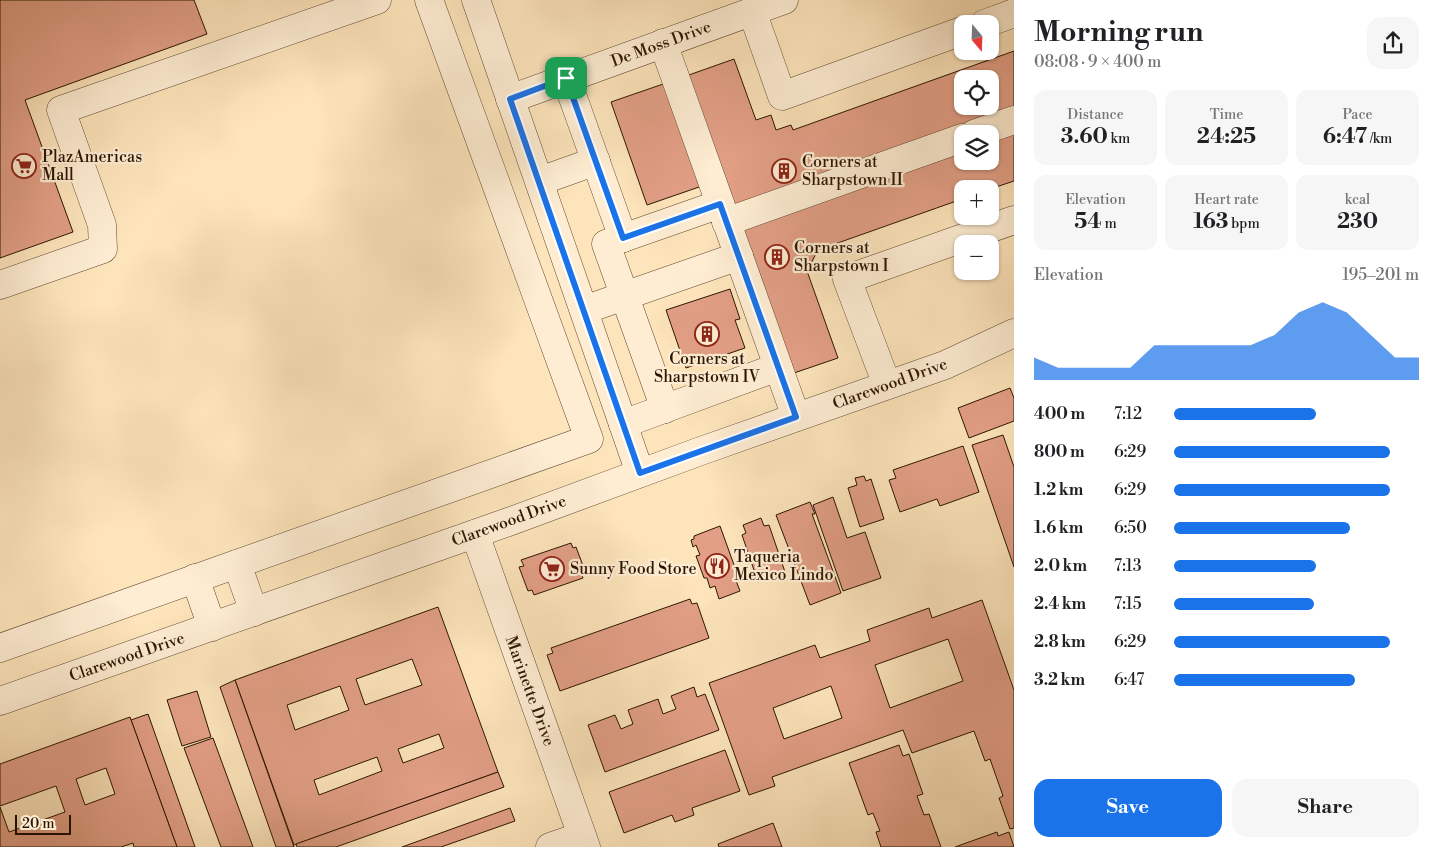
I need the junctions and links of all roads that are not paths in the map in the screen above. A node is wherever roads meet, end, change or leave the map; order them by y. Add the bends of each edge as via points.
1 (377, 0) edge
2 (429, 0) edge
3 (476, 0) edge
4 (784, 0) edge
5 (752, 12) junction
6 (1014, 13) edge
7 (999, 18) edge
8 (954, 34) edge
9 (663, 43) junction
10 (566, 78) junction
11 (510, 99) junction
12 (1014, 120) edge
13 (999, 125) edge
14 (954, 141) edge
15 (596, 161) junction
16 (540, 181) junction
17 (723, 213) junction
18 (1014, 220) edge
19 (623, 238) junction
20 (739, 256) junction
21 (0, 285) edge
22 (624, 295) junction
23 (584, 310) junction
24 (1014, 333) edge
25 (778, 367) junction
26 (887, 385) junction
27 (665, 409) junction
28 (796, 417) junction
29 (623, 424) junction
30 (640, 473) junction
31 (475, 534) junction
32 (237, 564) junction
33 (195, 578) junction
34 (254, 612) junction
35 (212, 627) junction
36 (0, 648) edge
37 (0, 700) edge
38 (584, 842) edge
39 (550, 847) edge

1 - 21 street via 61,110 102,225 103,249
2 - 32 street via 589,439
3 - 11 street
4 - 5 street, De Moss Drive
5 - 8 street via 782,96
5 - 9 street, De Moss Drive
6 - 7 street
9 - 10 street, De Moss Drive
9 - 17 street
10 - 11 street, De Moss Drive
10 - 15 street
11 - 16 street
12 - 13 street
14 - 17 street
15 - 16 street
15 - 19 street
16 - 23 street
17 - 19 street
17 - 20 street
18 - 26 street via 847,279
19 - 22 street via 606,244
20 - 22 street
20 - 25 street
22 - 23 street
22 - 27 street
23 - 29 street
24 - 26 street, Clarewood Drive via 945,365
25 - 27 street
25 - 28 street
26 - 28 street, Clarewood Drive
27 - 29 street
28 - 30 street, Clarewood Drive
29 - 30 street
30 - 31 street, Clarewood Drive
31 - 34 street, Clarewood Drive
31 - 38 street, Marinette Drive
32 - 33 street
32 - 34 street
33 - 35 street
33 - 36 street
34 - 35 street, Clarewood Drive
35 - 37 street, Clarewood Drive
38 - 39 street

